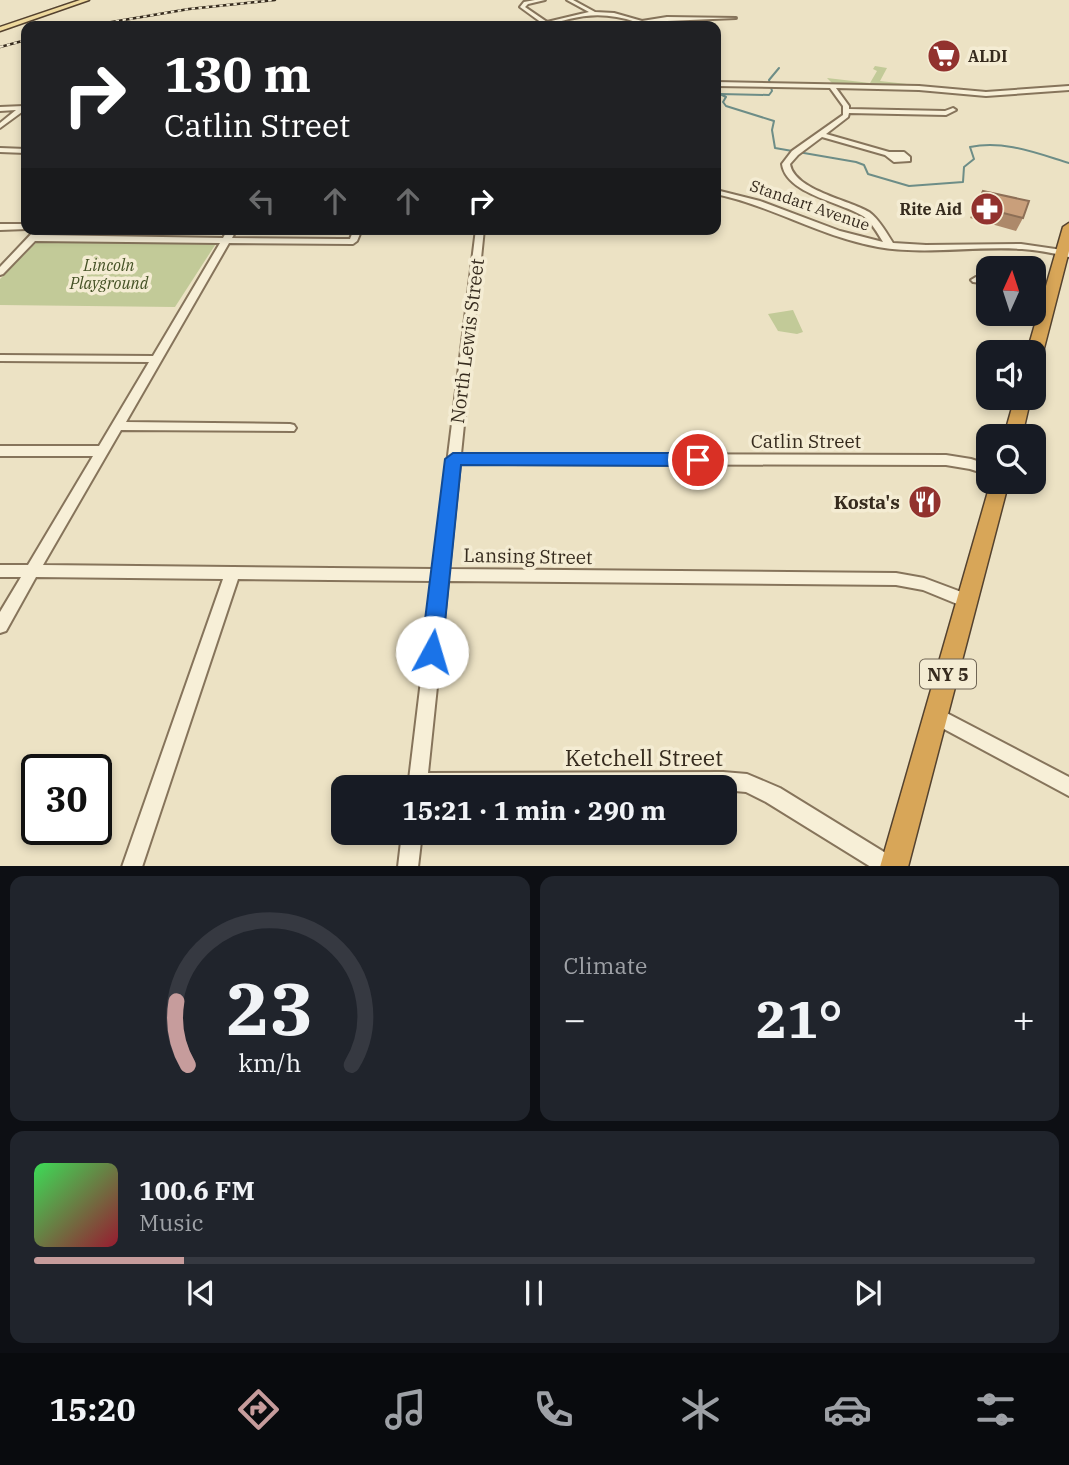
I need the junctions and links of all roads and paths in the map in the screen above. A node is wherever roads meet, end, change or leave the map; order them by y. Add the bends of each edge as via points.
1 (86, 0) edge
2 (543, 0) edge
3 (569, 0) edge
4 (593, 12) junction
5 (733, 18) dead end
6 (24, 21) edge
7 (543, 21) edge
8 (558, 21) edge
9 (637, 21) edge
10 (658, 21) edge
11 (21, 22) edge
12 (0, 29) edge
13 (721, 84) edge
14 (833, 88) junction
15 (1069, 88) edge
16 (0, 108) edge
17 (21, 108) edge
18 (21, 110) edge
19 (953, 110) dead end
20 (847, 111) junction
21 (0, 126) edge
22 (822, 135) junction
23 (1, 150) edge
24 (21, 151) edge
25 (888, 154) dead end
26 (721, 193) edge
27 (0, 227) edge
28 (21, 227) edge
29 (1069, 227) edge
30 (35, 235) edge
31 (131, 235) edge
32 (230, 235) edge
33 (356, 235) edge
34 (479, 235) edge
35 (32, 238) junction
36 (128, 239) junction
37 (228, 239) junction
38 (891, 246) junction
39 (1066, 253) edge
40 (0, 272) edge
41 (1046, 292) edge
42 (1051, 293) junction
43 (1038, 340) edge
44 (0, 358) edge
45 (156, 359) junction
46 (116, 426) junction
47 (290, 428) dead end
48 (0, 451) edge
49 (102, 451) junction
50 (453, 459) junction
51 (976, 466) edge
52 (997, 494) edge
53 (0, 571) edge
54 (32, 571) junction
55 (233, 573) junction
56 (440, 575) junction
57 (968, 601) junction
58 (0, 626) edge
59 (937, 716) junction
60 (418, 775) edge
61 (737, 782) edge
62 (1069, 787) edge
63 (411, 845) edge
64 (132, 866) edge
65 (408, 866) edge
66 (892, 866) edge

1 - 6 main road
2 - 7 street via 522,7
3 - 4 street
4 - 8 street
4 - 9 street via 618,13
5 - 10 street
11 - 12 main road
13 - 14 street
14 - 15 street via 986,94
14 - 20 street
16 - 17 street
18 - 21 street
19 - 20 street
20 - 22 street
22 - 25 street
22 - 38 street via 792,156 786,164 788,173 804,187 868,215
23 - 24 street
26 - 38 street, Standart Avenue
27 - 28 street
29 - 39 highway
30 - 35 street
31 - 36 street
32 - 37 street
33 - 37 street via 351,242
34 - 50 street, North Lewis Street
35 - 36 street
35 - 40 street
36 - 37 street
37 - 45 street
38 - 39 street, Standart Avenue via 1031,246
39 - 42 highway
41 - 42 street
42 - 43 highway
44 - 45 street
45 - 46 street
46 - 47 street
46 - 49 street
48 - 49 street
49 - 54 street
50 - 51 street, Catlin Street via 946,460
50 - 56 street, North Lewis Street
52 - 57 highway, NY 5
53 - 54 street, Lansing Street
54 - 55 street, Lansing Street
54 - 58 street
55 - 56 street, Lansing Street
55 - 64 street
56 - 57 street, Lansing Street via 896,579
56 - 60 street, North Lewis Street
57 - 59 highway, NY 5
59 - 62 street
59 - 66 highway, NY 5
61 - 66 street, Ketchell Street via 773,795
63 - 65 street

